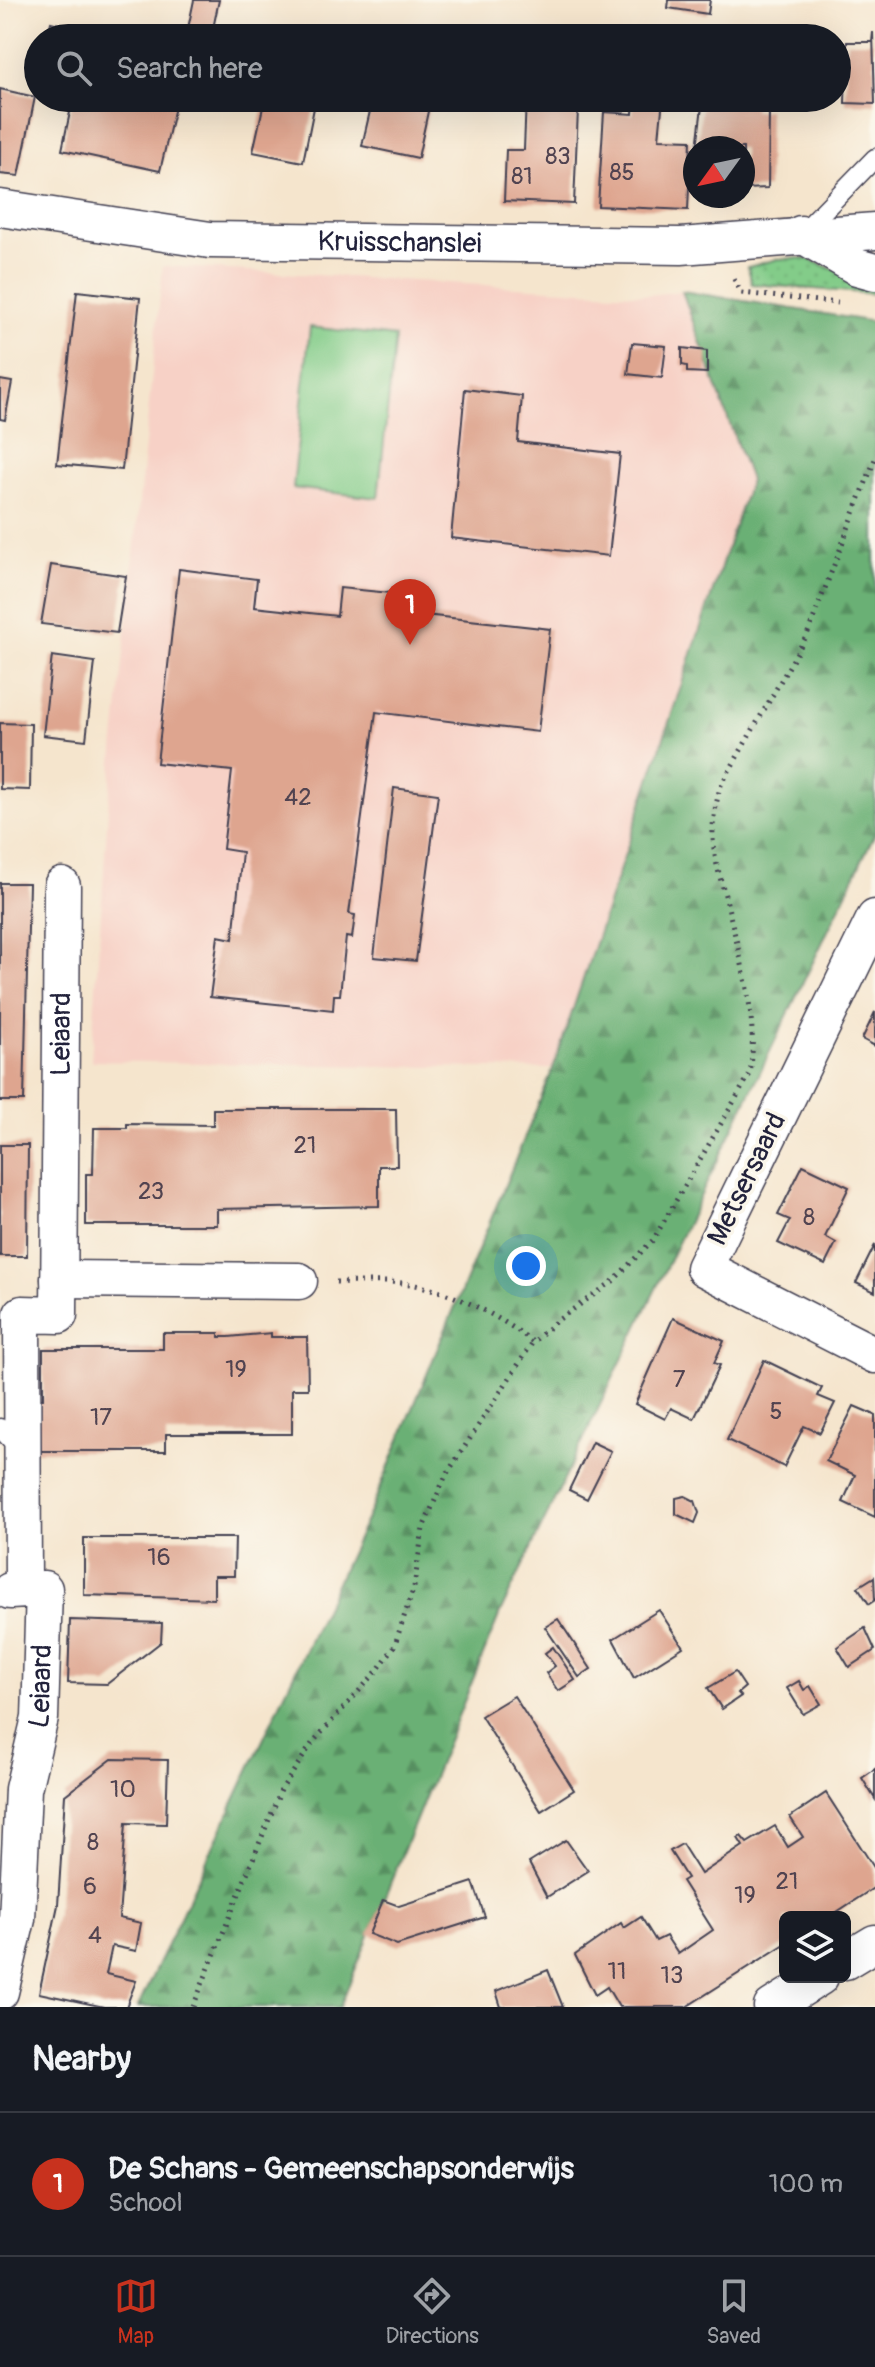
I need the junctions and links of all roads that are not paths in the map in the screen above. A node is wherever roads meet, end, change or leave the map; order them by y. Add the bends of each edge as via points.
1 (875, 158) edge
2 (0, 208) edge
3 (875, 231) edge
4 (801, 234) junction
5 (875, 272) edge
6 (62, 886) dead end
7 (875, 918) edge
8 (59, 1279) junction
9 (299, 1281) road end
10 (875, 1355) edge
11 (11, 1440) edge
12 (12, 1591) edge
13 (875, 1943) edge
14 (851, 1957) edge
15 (810, 1983) edge
16 (0, 1992) edge
17 (772, 2007) edge

1 - 4 lane
2 - 4 street, Kruisschanslei via 210,240 666,246
3 - 4 street, Kruisschanslei
4 - 5 street
6 - 8 street, Leiaard
7 - 10 street, Metsersaard via 704,1268
8 - 9 street
8 - 11 street, Leiaard via 59,1315 22,1314
11 - 12 street, Leiaard
12 - 16 street, Leiaard via 44,1589 40,1718 23,1789 17,1919
13 - 14 street
15 - 17 street

